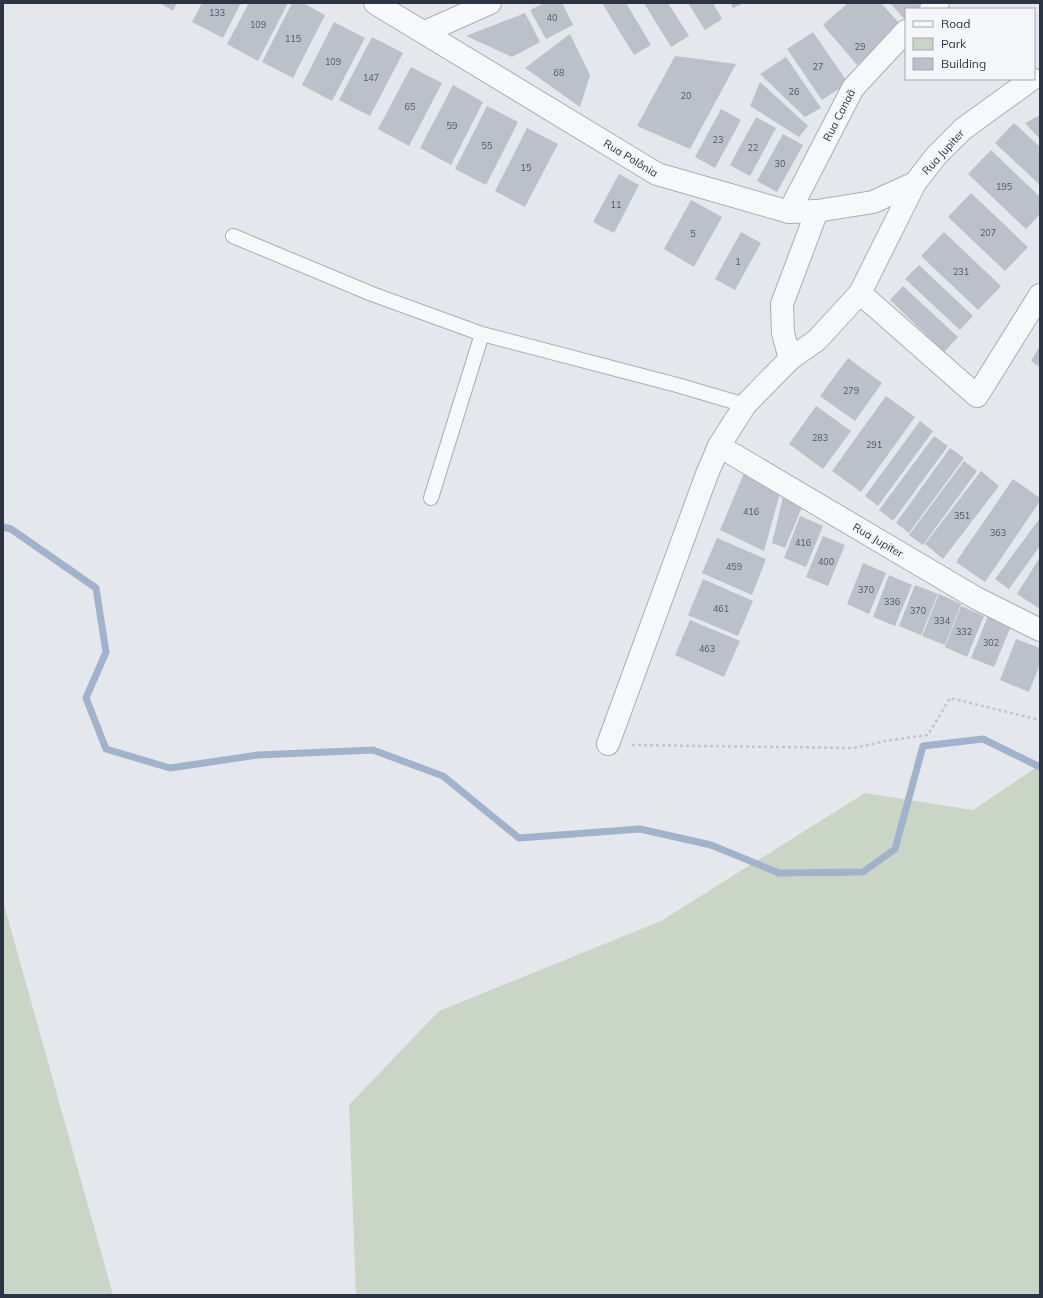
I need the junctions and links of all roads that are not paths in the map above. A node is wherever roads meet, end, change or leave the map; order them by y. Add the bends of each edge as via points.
1 (375, 3) edge
2 (490, 3) edge
3 (425, 32) junction
4 (905, 32) edge
5 (1030, 80) edge
6 (915, 183) junction
7 (817, 211) junction
8 (789, 212) junction
9 (233, 236) dead end
10 (860, 293) junction
11 (1040, 295) edge
12 (482, 334) junction
13 (790, 359) junction
14 (745, 405) junction
15 (719, 446) junction
16 (431, 498) dead end
17 (1040, 630) edge
18 (608, 744) road end

1 - 3 street, Rua Polônia
2 - 3 street
3 - 8 street, Rua Polônia via 657,174
4 - 8 street, Rua Canaã via 853,88
5 - 6 street, Rua Jupiter via 963,128
6 - 7 street, Rua Polônia via 873,202
6 - 10 street, Rua Jupiter
7 - 8 street, Rua Polônia
7 - 13 street via 782,304 783,333
9 - 12 lane via 372,294
10 - 11 street via 977,396
10 - 13 street, Rua Jupiter via 817,340
12 - 14 lane
12 - 16 lane
13 - 14 street, Rua Jupiter
14 - 15 street, Rua Jupiter
15 - 17 street, Rua Jupiter via 976,598
15 - 18 street, Rua Jupiter

